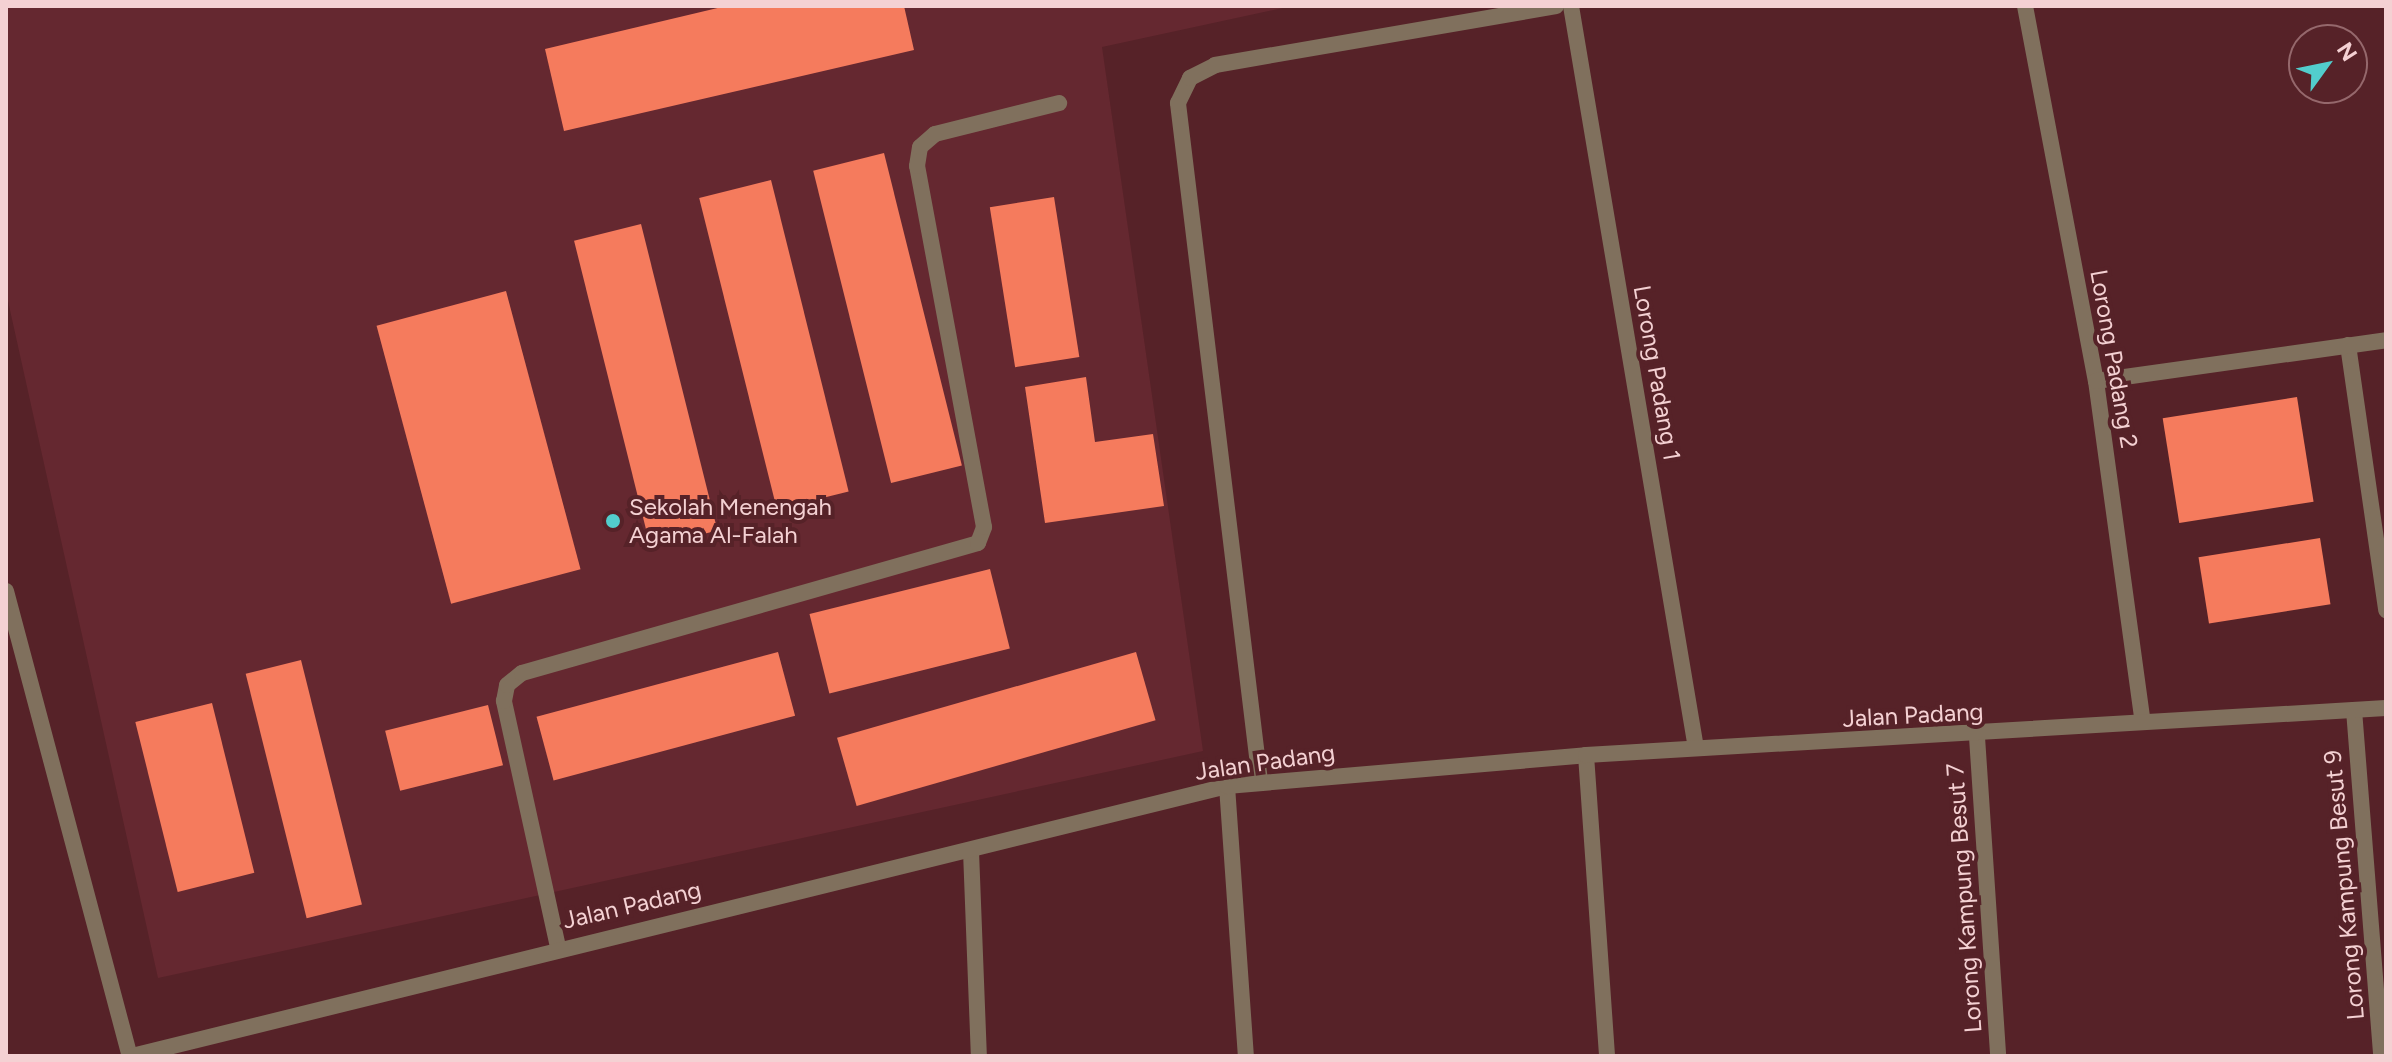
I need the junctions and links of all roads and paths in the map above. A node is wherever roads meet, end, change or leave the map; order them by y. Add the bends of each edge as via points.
1 (1556, 6) edge
2 (1571, 6) edge
3 (2025, 6) edge
4 (1477, 12) edge
5 (1059, 103) dead end
6 (2386, 340) edge
7 (2348, 345) junction
8 (2096, 381) junction
9 (6, 591) edge
10 (2386, 610) edge
11 (2386, 708) edge
12 (2354, 710) junction
13 (2143, 722) junction
14 (1977, 737) junction
15 (1696, 748) junction
16 (1586, 755) junction
17 (1260, 781) junction
18 (1227, 786) junction
19 (971, 851) junction
20 (558, 947) junction
21 (140, 1055) edge
22 (979, 1056) edge
23 (1246, 1056) edge
24 (1607, 1056) edge
25 (1998, 1056) edge
26 (2381, 1056) edge

1 - 4 street
2 - 15 street, Lorong Padang 1
3 - 8 street, Lorong Padang 2
4 - 17 street via 1215,65 1190,78 1178,103
5 - 20 street via 935,134 920,147 917,166 984,527 978,543 522,673 507,685 504,701
6 - 7 street
7 - 8 street
7 - 10 street
8 - 13 street, Lorong Padang 2
9 - 21 street
11 - 12 street, Jalan Padang
12 - 13 street, Jalan Padang
12 - 26 street, Lorong Kampung Besut 9
13 - 14 street, Jalan Padang
14 - 15 street, Jalan Padang
14 - 25 street, Lorong Kampung Besut 7
15 - 16 street, Jalan Padang
16 - 17 street, Jalan Padang
16 - 24 street
17 - 18 street, Jalan Padang
18 - 19 street, Jalan Padang
18 - 23 street
19 - 20 street, Jalan Padang
19 - 22 street
20 - 21 street, Jalan Padang

